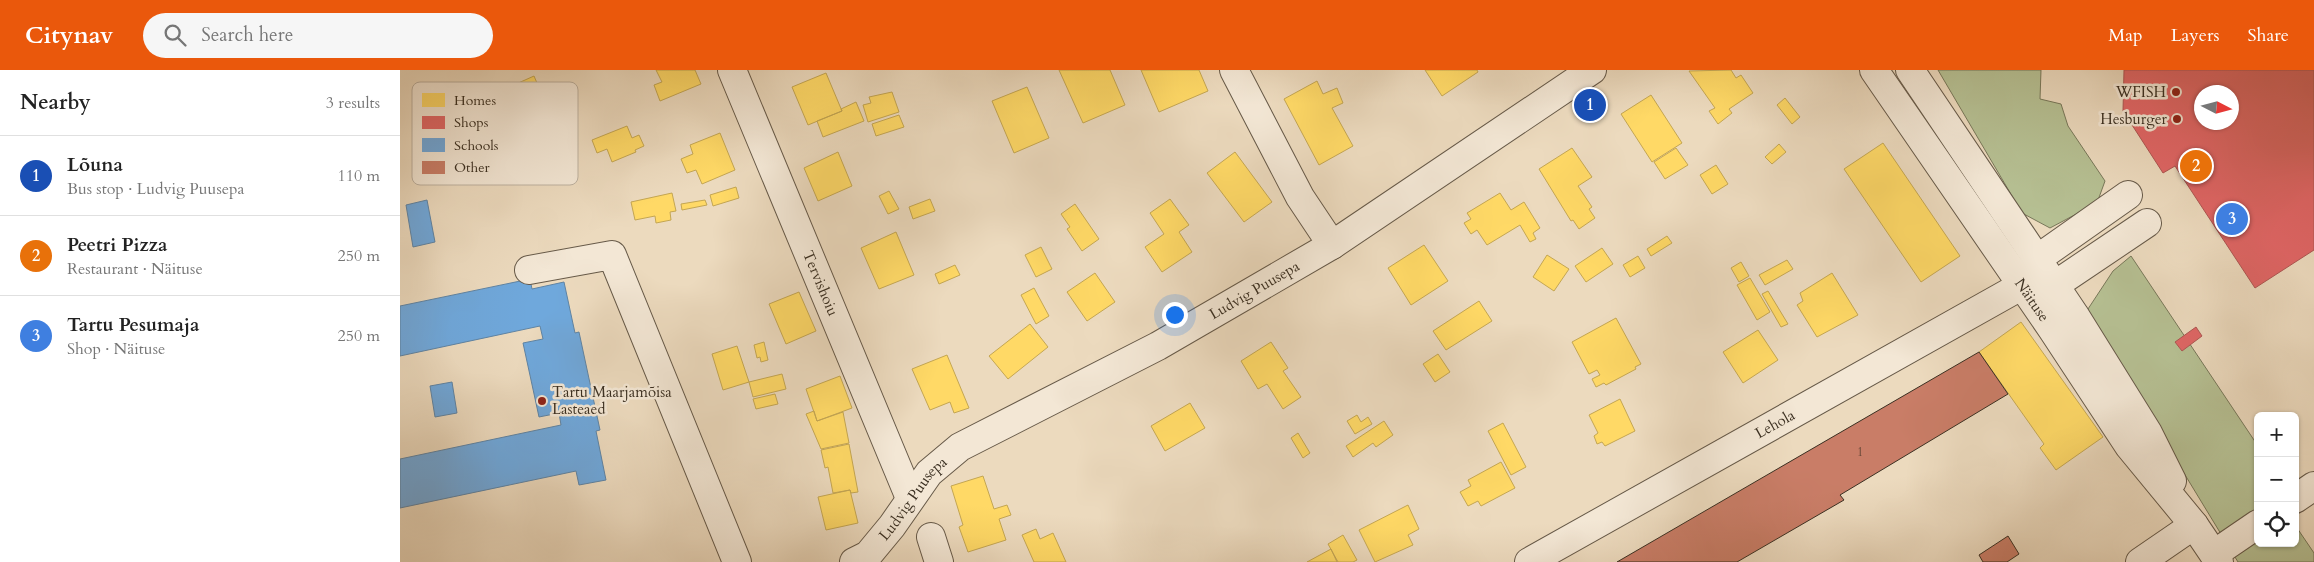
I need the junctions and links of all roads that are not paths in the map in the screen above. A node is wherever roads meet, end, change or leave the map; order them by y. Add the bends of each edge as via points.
1 (732, 70) edge
2 (1234, 70) edge
3 (1592, 70) edge
4 (1874, 70) edge
5 (1910, 70) edge
6 (2128, 195) dead end
7 (2147, 223) dead end
8 (1332, 245) junction
9 (2037, 258) junction
10 (529, 270) dead end
11 (2055, 285) junction
12 (2021, 286) junction
13 (2314, 486) edge
14 (2299, 496) edge
15 (910, 498) junction
16 (2194, 525) junction
17 (2254, 527) edge
18 (2216, 558) edge
19 (737, 562) edge
20 (854, 562) edge
21 (1528, 562) edge
22 (2140, 562) edge

1 - 15 street, Tervishoiu
2 - 8 street via 1300,197
3 - 8 street, Ludvig Puusepa
4 - 12 street, Näituse
5 - 9 street, Näituse
6 - 9 street
7 - 11 street
8 - 15 street, Ludvig Puusepa via 1158,346 960,447 929,472
9 - 11 street, Näituse
9 - 12 street
10 - 19 street via 612,255
11 - 12 street
11 - 16 street, Näituse via 2148,433
12 - 16 street, Näituse via 2129,446
12 - 21 street, Lehola
13 - 14 street
15 - 20 street, Ludvig Puusepa via 868,555
16 - 18 street, Näituse
16 - 22 street
17 - 18 street

